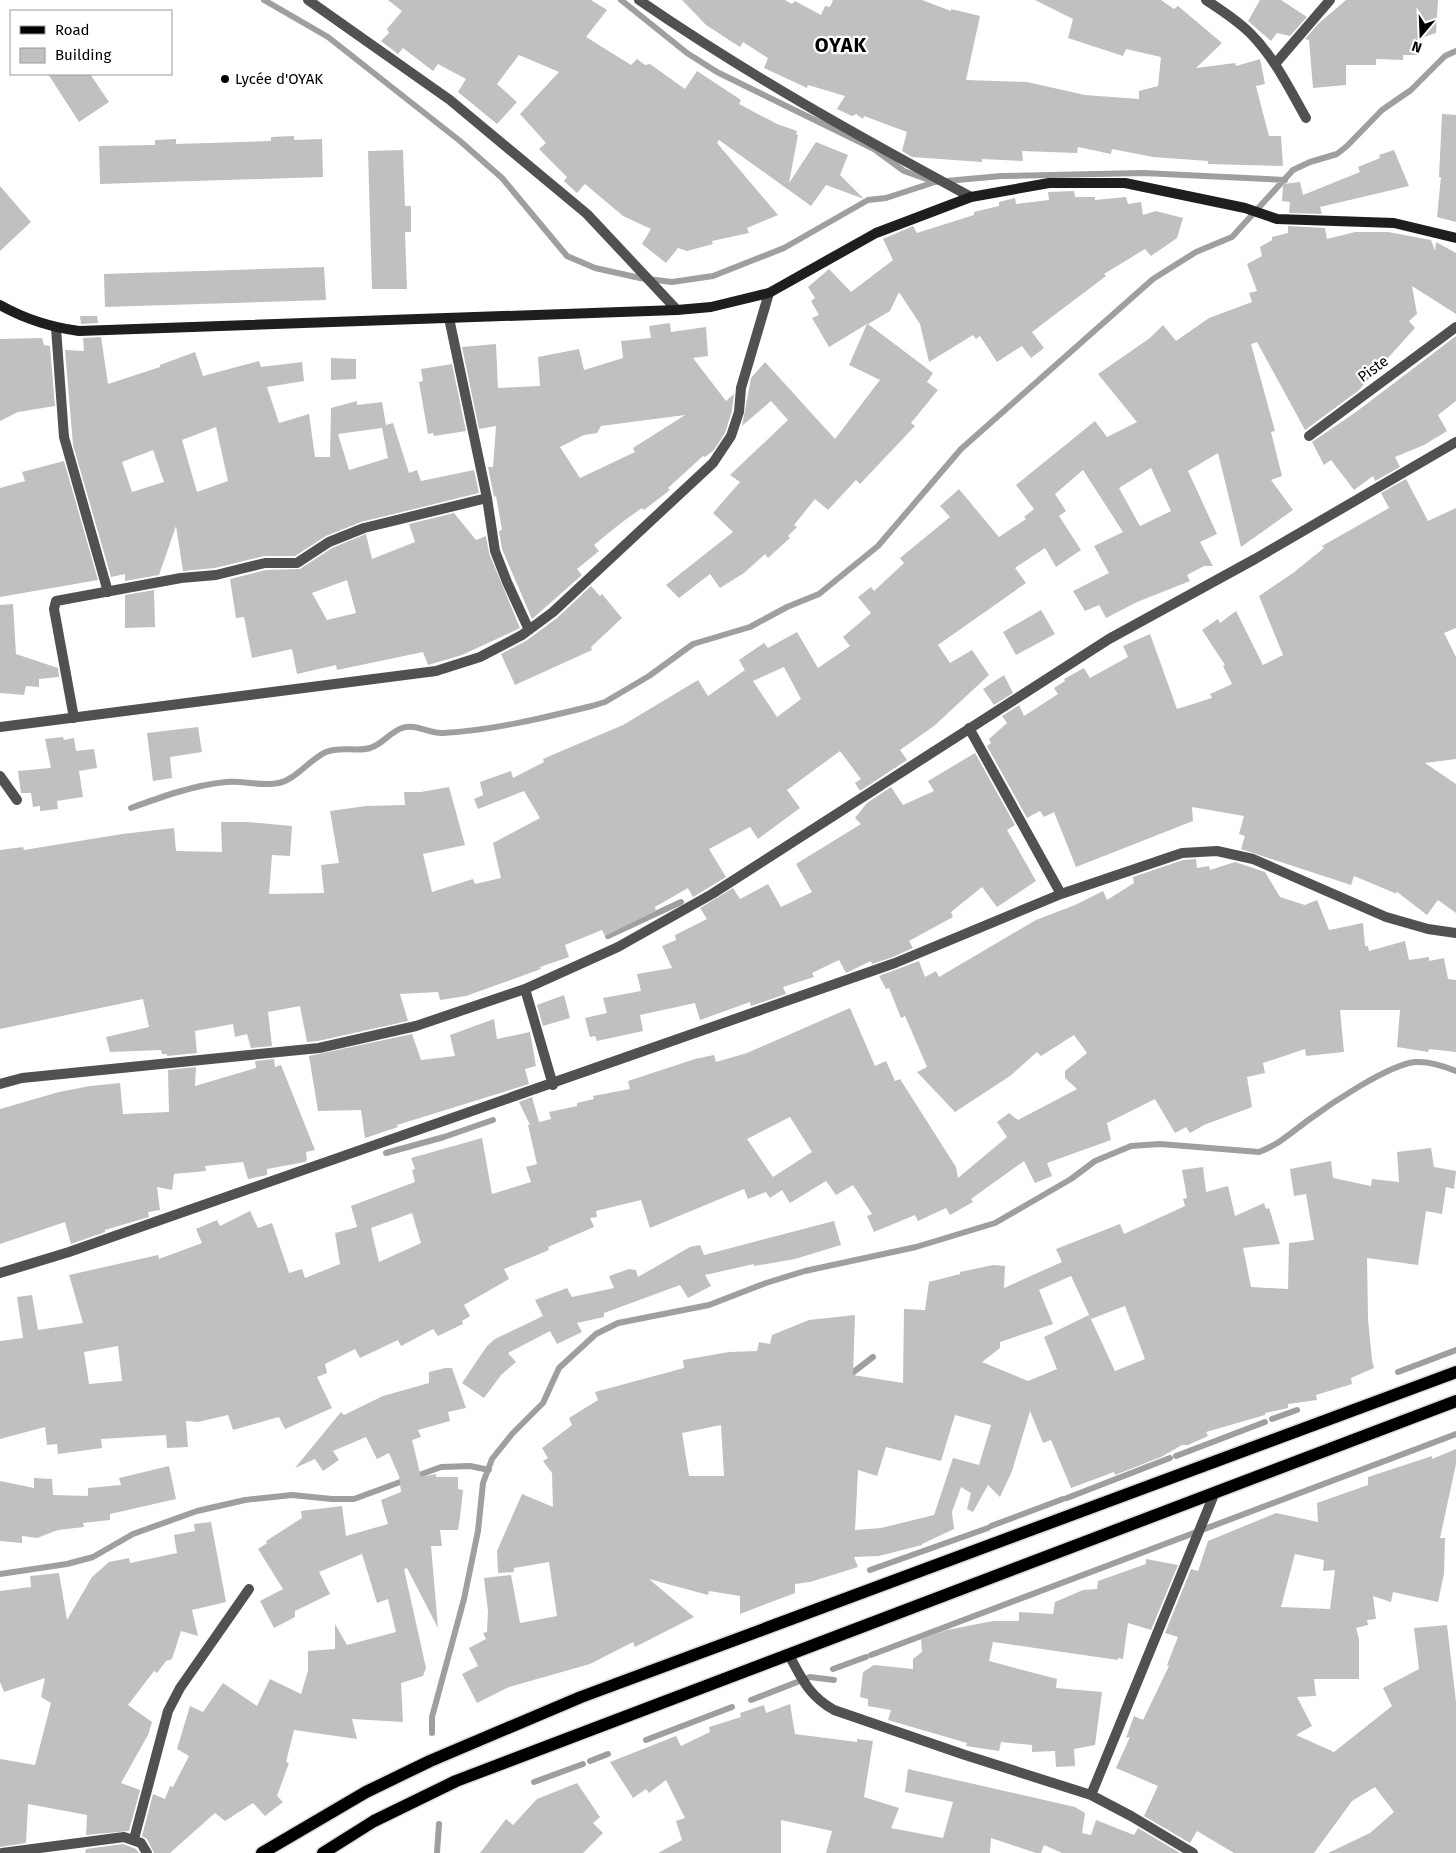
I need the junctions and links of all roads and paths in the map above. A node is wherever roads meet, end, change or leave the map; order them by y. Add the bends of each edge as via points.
1 (308, 0) edge
2 (639, 0) edge
3 (1206, 0) edge
4 (1330, 0) edge
5 (1275, 64) junction
6 (1306, 118) dead end
7 (972, 197) junction
8 (1456, 238) edge
9 (769, 293) junction
10 (0, 304) edge
11 (677, 310) junction
12 (449, 318) junction
13 (1456, 327) edge
14 (56, 328) junction
15 (1309, 436) dead end
16 (1456, 442) edge
17 (487, 498) junction
18 (108, 592) junction
19 (529, 630) junction
20 (74, 718) junction
21 (0, 727) edge
22 (969, 728) junction
23 (0, 776) edge
24 (17, 800) dead end
25 (1061, 894) junction
26 (1456, 933) edge
27 (525, 988) junction
28 (0, 1084) edge
29 (553, 1084) junction
30 (0, 1274) edge
31 (1456, 1372) edge
32 (1456, 1401) edge
33 (1215, 1492) junction
34 (249, 1589) dead end
35 (789, 1654) junction
36 (1091, 1795) junction
37 (134, 1838) junction
38 (2, 1853) edge
39 (147, 1853) edge
40 (262, 1853) edge
41 (323, 1853) edge
42 (1193, 1853) edge

1 - 11 street via 450,100 572,201
2 - 7 street via 692,36 884,150
3 - 5 street via 1250,33
4 - 5 street
5 - 6 street
7 - 8 main road via 1049,183 1125,183 1245,208 1277,219 1394,223
7 - 9 main road via 876,233
9 - 11 main road via 711,307
9 - 19 street via 741,388 739,412 731,436 713,463 553,612
10 - 14 main road
11 - 12 main road
12 - 14 main road via 79,331
12 - 17 street
13 - 15 street, Piste
14 - 18 street via 64,437
16 - 22 street via 1108,639
17 - 18 street via 364,528 330,542 297,562 265,563 216,575 180,578
17 - 19 street via 495,551
18 - 20 street via 56,601 54,609
19 - 20 street via 480,657 436,671
20 - 21 street
22 - 25 street
22 - 27 street via 712,894 618,947
23 - 24 street
25 - 26 street via 1182,853 1217,851 1253,859 1386,917
25 - 29 street via 895,963
27 - 28 street via 416,1026 319,1048 22,1078
27 - 29 street
29 - 30 street
31 - 40 main road via 581,1698 430,1760 366,1792
32 - 33 main road
33 - 35 main road
33 - 36 street
34 - 37 street via 180,1688 168,1712
35 - 36 street via 807,1688 819,1702 834,1710
35 - 41 main road via 456,1781 374,1821
36 - 42 street
37 - 38 street
37 - 39 street via 141,1842

